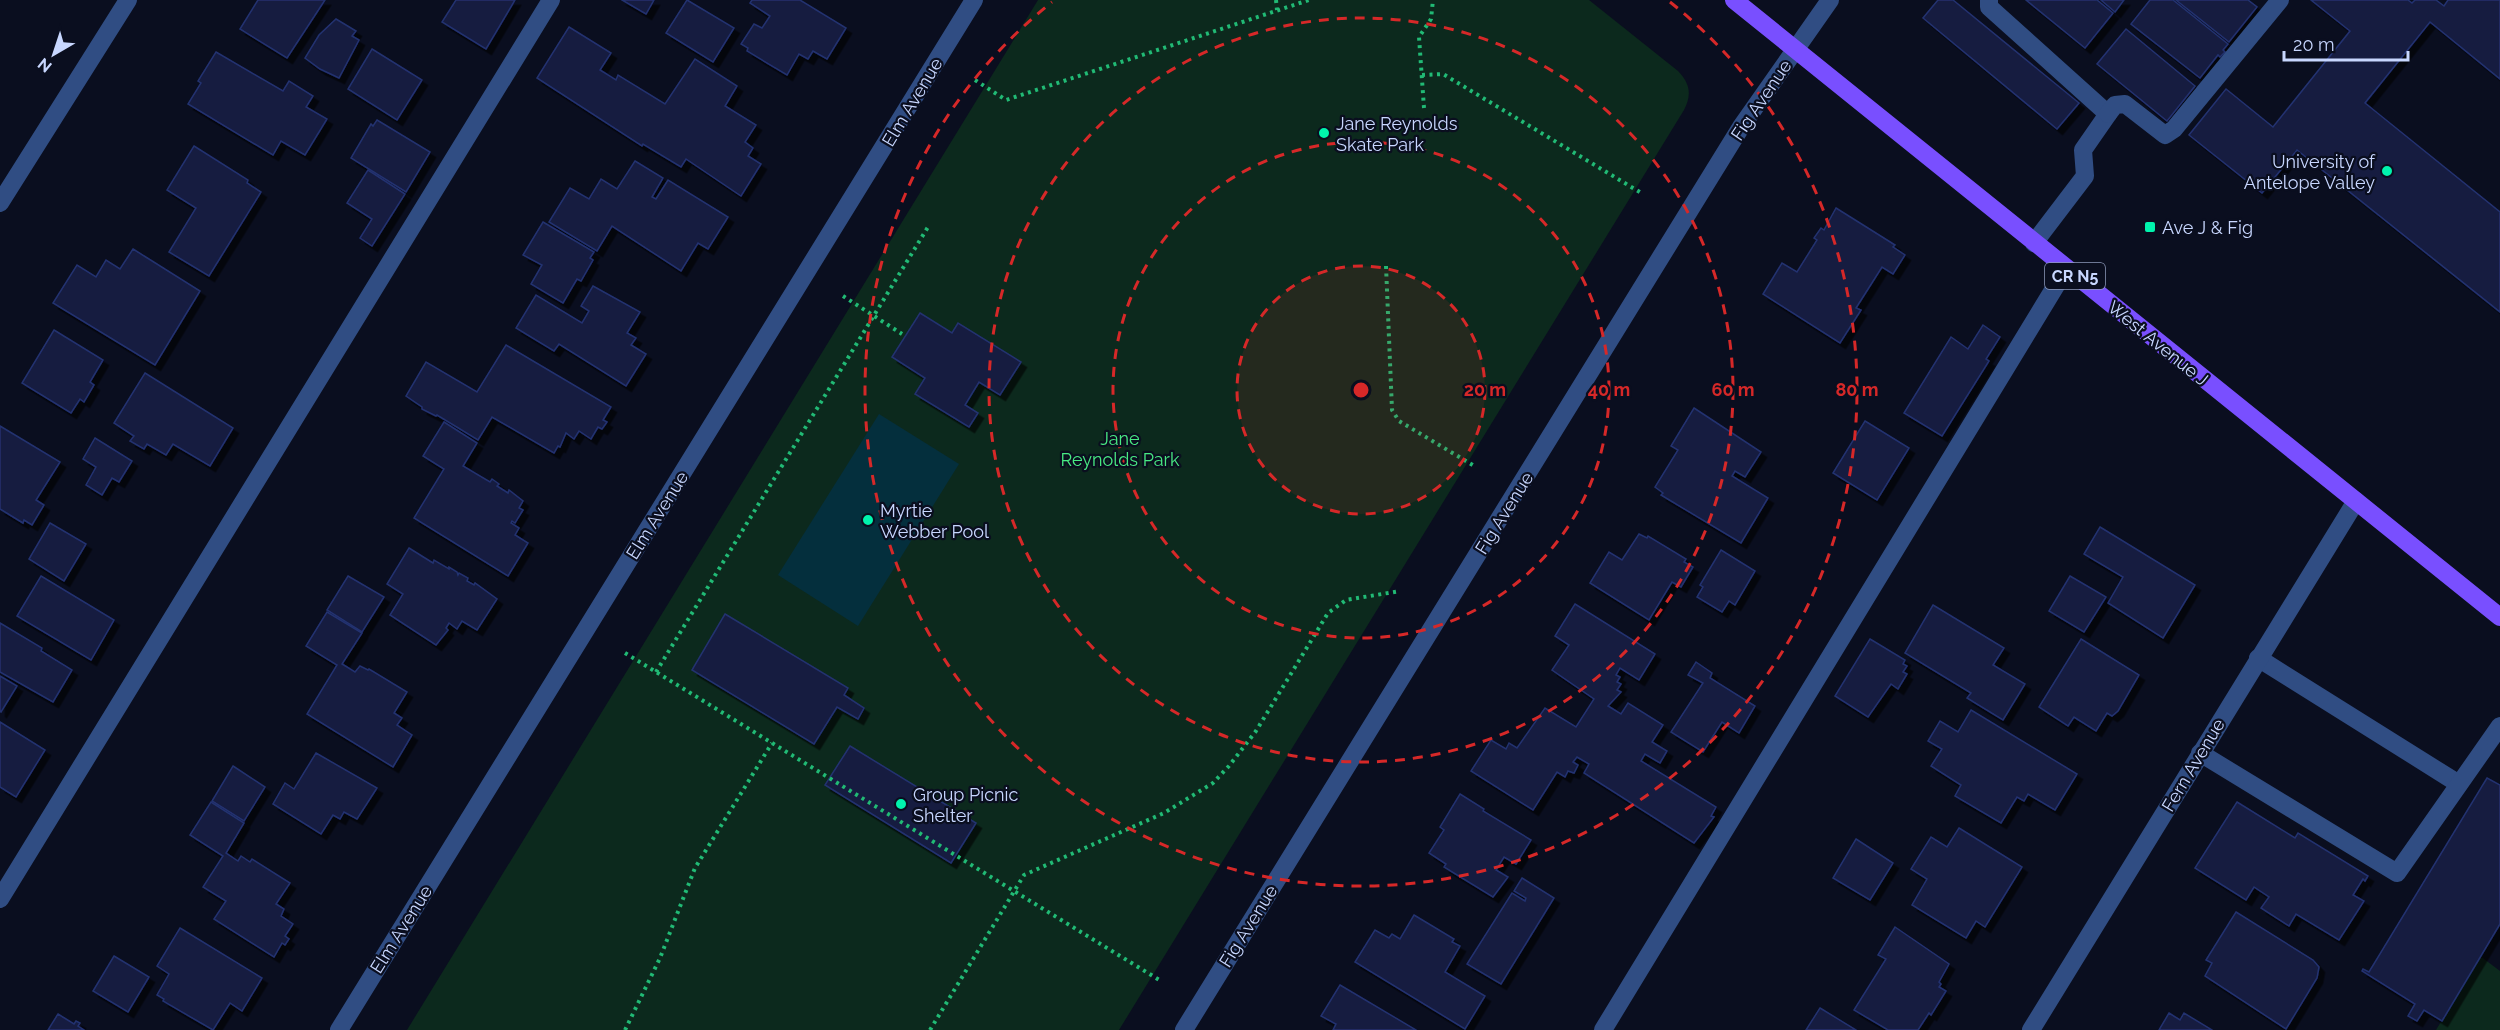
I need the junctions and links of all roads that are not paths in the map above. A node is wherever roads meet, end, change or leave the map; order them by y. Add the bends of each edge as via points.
1 (128, 0) edge
2 (551, 0) edge
3 (974, 0) edge
4 (1734, 0) edge
5 (1830, 0) edge
6 (1989, 0) edge
7 (2280, 0) edge
8 (1796, 50) junction
9 (2108, 114) junction
10 (0, 203) edge
11 (2034, 243) junction
12 (2066, 269) junction
13 (2356, 501) junction
14 (2500, 617) edge
15 (2258, 658) junction
16 (2500, 726) edge
17 (2200, 753) junction
18 (2459, 784) junction
19 (0, 899) edge
20 (339, 1030) edge
21 (1184, 1030) edge
22 (1603, 1030) edge
23 (2031, 1030) edge

1 - 10 street
2 - 19 street
3 - 20 street, Elm Avenue
4 - 8 main road, West Avenue J / CR N5
5 - 8 street, Fig Avenue
6 - 9 street via 1989,7
7 - 9 street via 2165,135 2125,104 2115,105
8 - 11 main road, West Avenue J / CR N5
8 - 21 street, Fig Avenue via 1735,137
9 - 11 street via 2083,150 2085,176
11 - 12 main road, West Avenue J / CR N5
12 - 13 main road, West Avenue J / CR N5
12 - 22 street
13 - 14 main road, West Avenue J / CR N5
13 - 15 street, Fern Avenue
15 - 17 street, Fern Avenue
15 - 18 street
16 - 18 street
17 - 18 street via 2397,873
17 - 23 street, Fern Avenue

